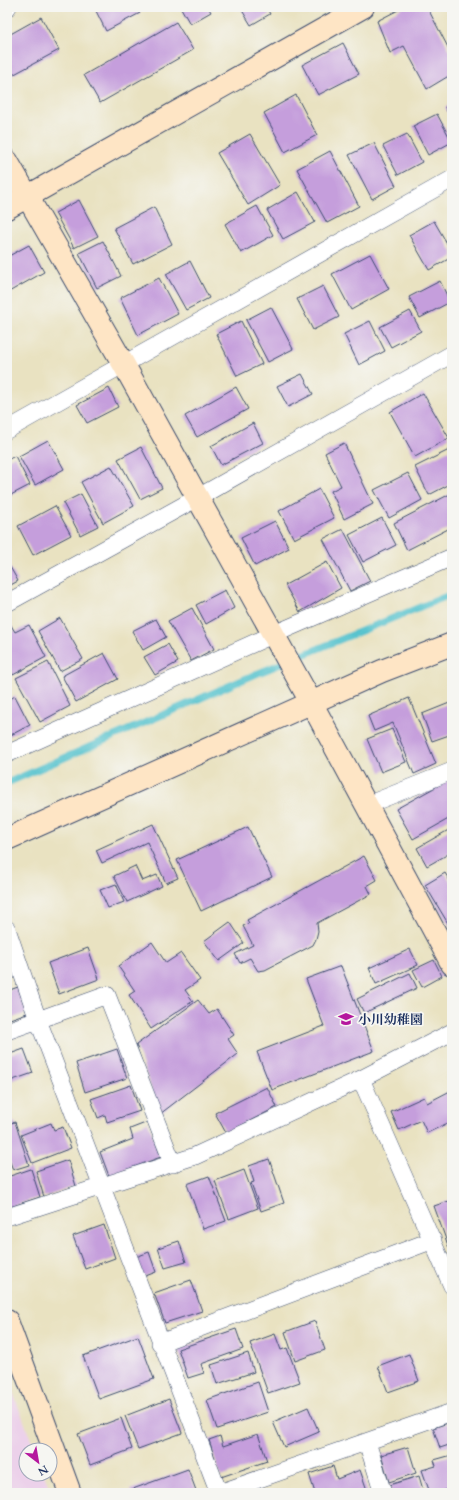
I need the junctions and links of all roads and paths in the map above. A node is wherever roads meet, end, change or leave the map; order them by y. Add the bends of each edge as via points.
1 (364, 7) edge
2 (7, 161) edge
3 (452, 179) edge
4 (28, 196) junction
5 (7, 208) edge
6 (452, 354) edge
7 (124, 365) junction
8 (7, 430) edge
9 (197, 498) junction
10 (452, 557) edge
11 (7, 603) edge
12 (274, 637) junction
13 (452, 644) edge
14 (312, 704) junction
15 (7, 754) edge
16 (452, 771) edge
17 (367, 805) junction
18 (7, 839) edge
19 (7, 928) edge
20 (450, 957) edge
21 (38, 1020) junction
22 (7, 1031) edge
23 (452, 1032) edge
24 (361, 1079) junction
25 (173, 1164) junction
26 (103, 1187) junction
27 (7, 1217) edge
28 (433, 1240) junction
29 (452, 1286) edge
30 (7, 1321) edge
31 (160, 1343) junction
32 (452, 1412) edge
33 (367, 1442) junction
34 (70, 1493) edge
35 (383, 1493) edge

1 - 4 street
2 - 4 street
3 - 7 street
4 - 5 street
4 - 7 street
6 - 9 street
7 - 8 street
7 - 9 street
9 - 11 street
9 - 12 street
10 - 12 street
12 - 14 street
12 - 15 street
13 - 14 street via 382,671
14 - 17 street
14 - 18 street
16 - 17 street
17 - 20 street
19 - 21 street
21 - 22 street
21 - 25 street via 107,995
21 - 26 street
23 - 24 street
24 - 25 street
24 - 28 street
25 - 26 street
26 - 27 street
26 - 31 street
28 - 29 street
28 - 31 street
30 - 34 street
31 - 33 street via 219,1493
32 - 33 street
33 - 35 street

